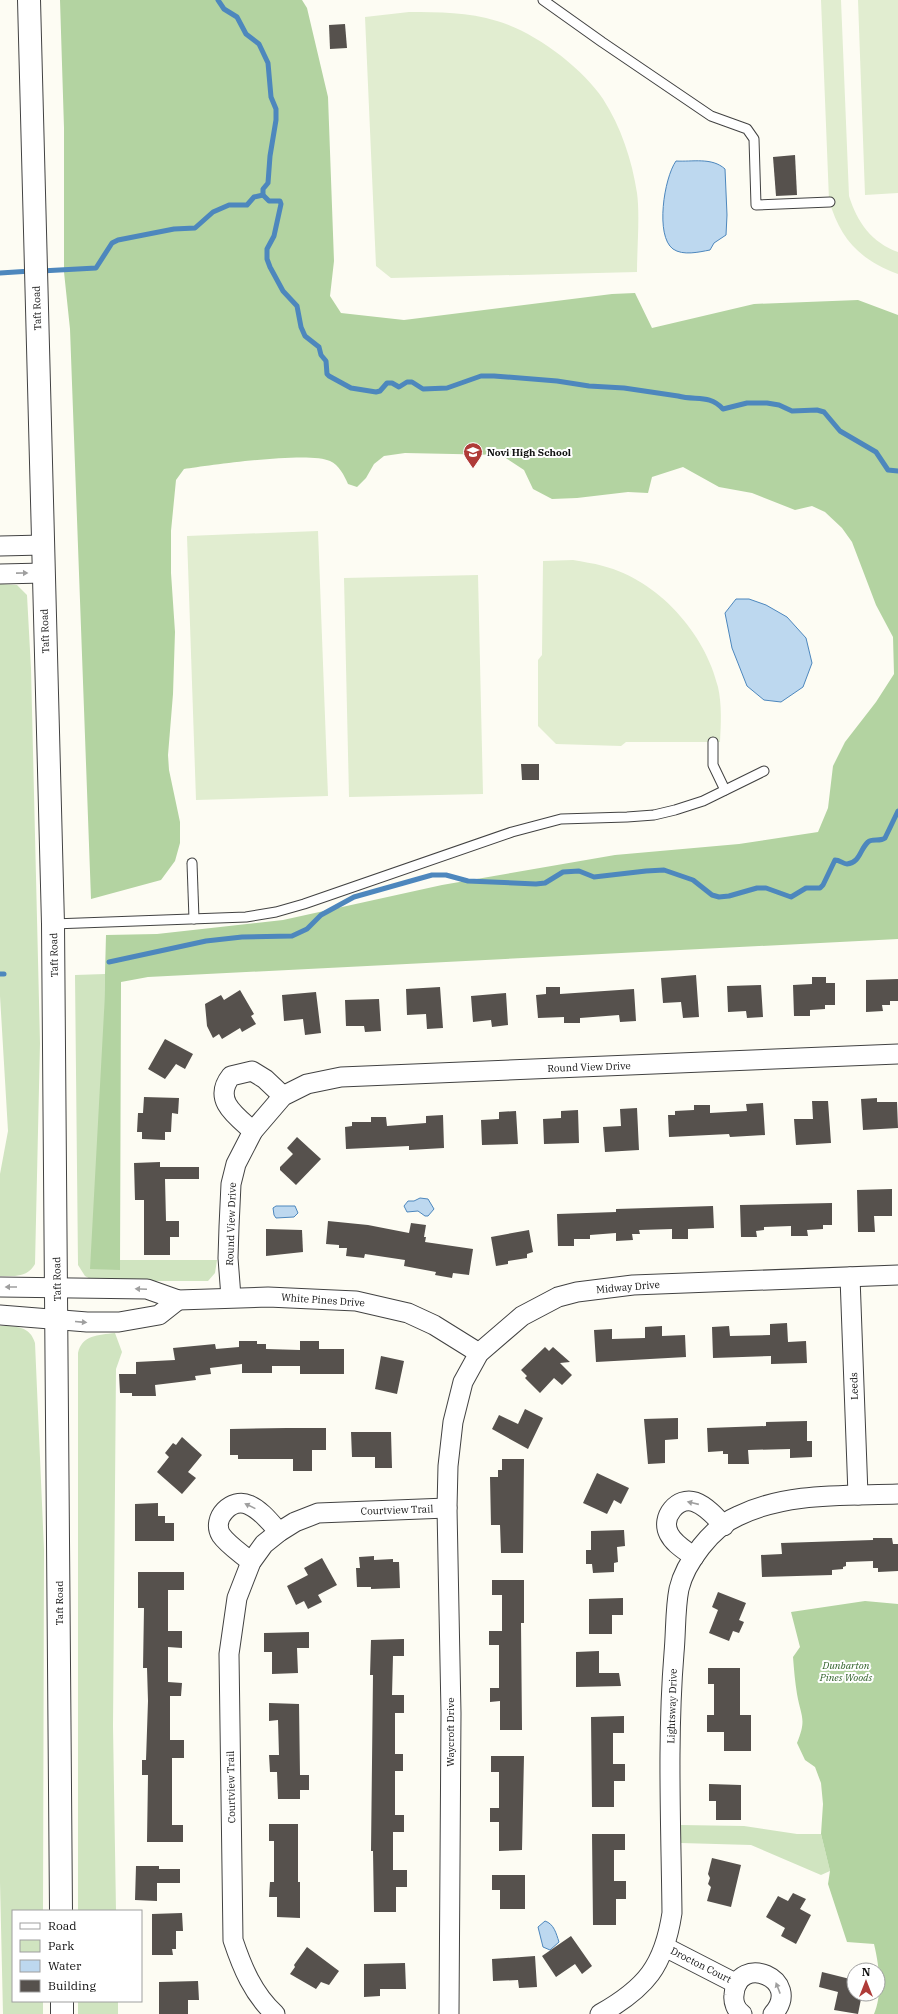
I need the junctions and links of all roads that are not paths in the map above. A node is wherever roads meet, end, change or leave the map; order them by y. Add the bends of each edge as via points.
1 (29, 0) edge
2 (543, 0) edge
3 (830, 202) dead end
4 (43, 545) junction
5 (0, 546) edge
6 (44, 573) junction
7 (0, 574) edge
8 (712, 742) dead end
9 (764, 771) dead end
10 (725, 790) junction
11 (192, 863) dead end
12 (194, 919) junction
13 (53, 924) junction
14 (898, 1054) edge
15 (283, 1096) junction
16 (253, 1131) junction
17 (898, 1275) edge
18 (850, 1277) junction
19 (0, 1287) edge
20 (57, 1287) junction
21 (231, 1297) junction
22 (178, 1300) junction
23 (0, 1315) edge
24 (57, 1320) junction
25 (479, 1353) junction
26 (450, 1450) joint
27 (898, 1494) edge
28 (858, 1495) junction
29 (447, 1508) junction
30 (724, 1526) junction
31 (279, 1532) junction
32 (694, 1557) junction
33 (251, 1562) junction
34 (61, 1910) edge
35 (665, 1947) junction
36 (737, 1984) junction
37 (62, 2002) edge
38 (268, 2012) edge
39 (62, 2014) edge
40 (449, 2014) edge
41 (600, 2014) edge
42 (742, 2014) edge
43 (773, 2014) edge

1 - 4 street, Taft Road
2 - 3 lane via 711,116 747,129 754,140 756,205
4 - 5 street
4 - 6 street, Taft Road
7 -> 6 street
6 - 13 street, Taft Road
8 - 10 lane via 713,765
9 - 10 lane
10 - 12 lane via 703,801 654,815 561,819 517,830 276,912 246,917
11 - 12 lane
12 - 13 lane
13 - 20 street, Taft Road
14 - 15 street, Round View Drive via 341,1077 307,1084
15 - 16 street, Round View Drive
15 - 16 street via 252,1071 231,1076 225,1085 226,1104
16 - 21 street, Round View Drive via 236,1164 231,1184 228,1258
17 - 18 street, Midway Drive
18 - 25 street, Midway Drive via 633,1285 577,1292 558,1297 522,1316
18 - 28 street, Leeds
20 -> 19 street, White Pines Drive
22 -> 20 street, White Pines Drive via 148,1289
20 - 24 street, Taft Road
21 - 22 street, White Pines Drive
21 - 25 street, White Pines Drive via 331,1299 376,1304 434,1325
24 -> 22 street via 119,1322 159,1315
23 - 24 street
24 - 34 street, Taft Road
25 - 26 street, Midway Drive via 462,1382
26 - 29 street, Waycroft Drive
27 - 28 street, Lightsway Drive
28 - 30 street, Lightsway Drive via 811,1497 766,1504 736,1516
29 - 31 street, Courtview Trail via 318,1513
29 - 40 street, Waycroft Drive via 451,1713
30 - 32 street, Lightsway Drive via 708,1538
30 -> 32 street via 706,1508 694,1502 678,1504 672,1509 667,1517 668,1533 680,1547
31 - 33 street, Courtview Trail via 264,1544
31 -> 33 street via 249,1504 234,1504 225,1509 219,1522 220,1533
32 - 35 street, Lightsway Drive via 679,1590 670,1699 672,1913
33 - 38 street, Courtview Trail via 237,1598 229,1654 233,1940 240,1963
35 - 36 street, Drocton Court
35 - 41 street, Lightsway Drive via 648,1976 626,1999
36 - 42 street, Drocton Court via 734,1998
43 -> 36 street, Drocton Court via 778,2008 781,1992 772,1978 757,1972 749,1974
37 - 39 street

